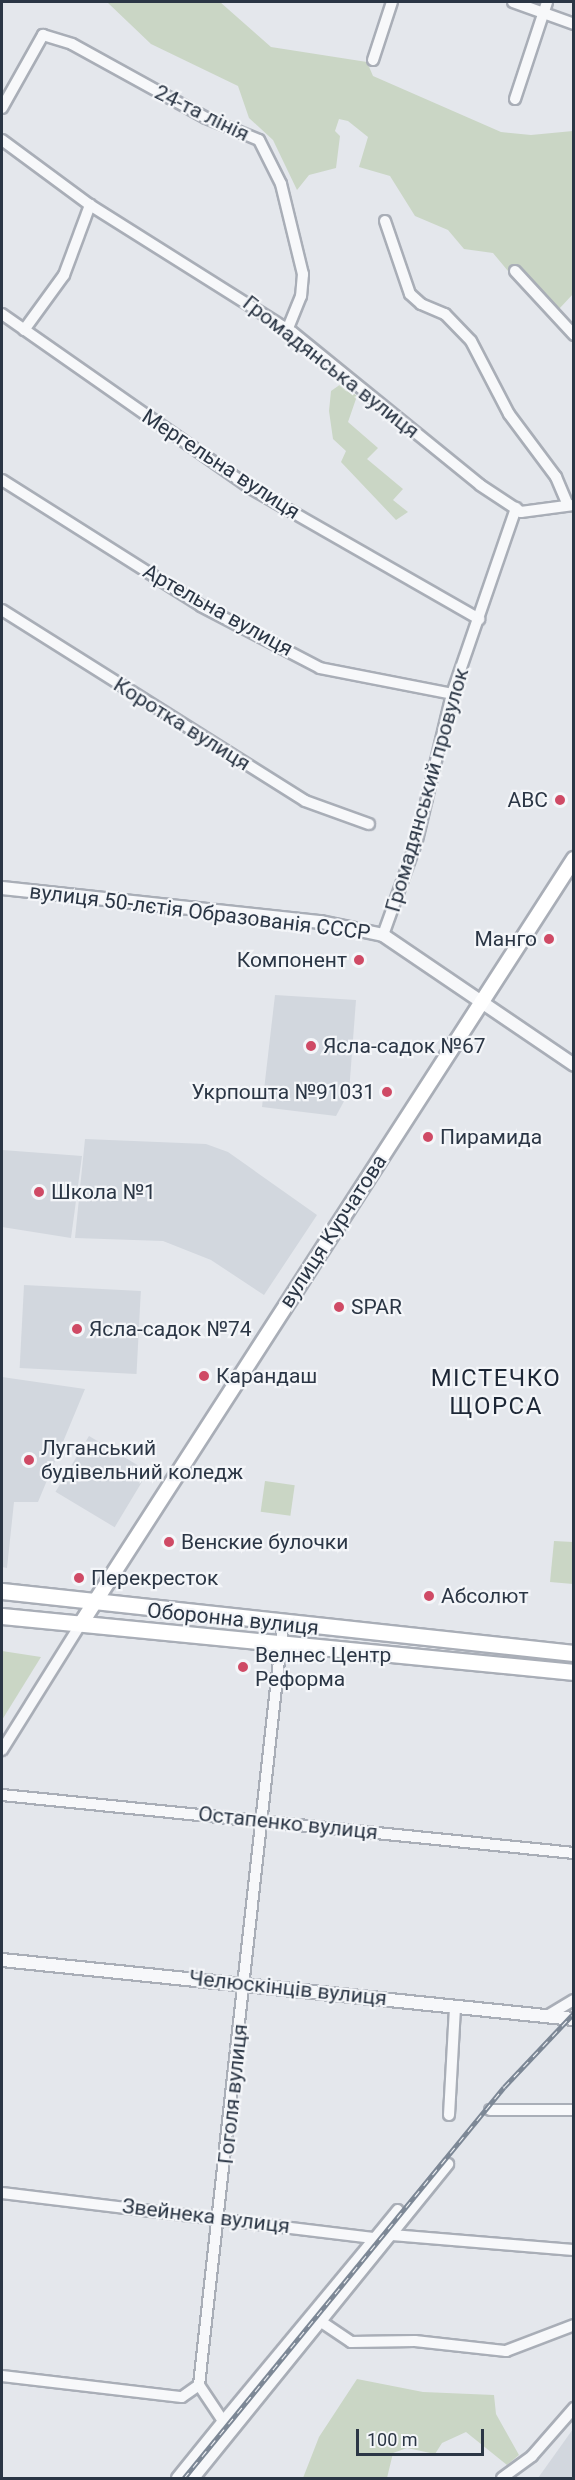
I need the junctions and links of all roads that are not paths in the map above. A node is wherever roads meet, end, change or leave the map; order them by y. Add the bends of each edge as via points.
1 (392, 2) edge
2 (513, 2) edge
3 (545, 7) edge
4 (573, 24) edge
5 (373, 60) dead end
6 (515, 99) dead end
7 (2, 108) edge
8 (2, 140) edge
9 (90, 205) junction
10 (385, 221) dead end
11 (515, 272) dead end
12 (2, 314) edge
13 (288, 329) junction
14 (24, 330) junction
15 (573, 335) edge
16 (2, 480) edge
17 (571, 505) edge
18 (516, 508) junction
19 (2, 610) edge
20 (479, 619) junction
21 (452, 694) junction
22 (369, 824) dead end
23 (573, 860) edge
24 (2, 888) edge
25 (383, 935) junction
26 (482, 1000) junction
27 (573, 1065) edge
28 (2, 1591) edge
29 (96, 1604) junction
30 (2, 1616) edge
31 (82, 1622) junction
32 (283, 1624) junction
33 (280, 1642) junction
34 (573, 1653) edge
35 (573, 1672) edge
36 (2, 1750) edge
37 (2, 1795) edge
38 (263, 1820) junction
39 (573, 1853) edge
40 (2, 1960) edge
41 (244, 1983) junction
42 (573, 2000) edge
43 (455, 2006) junction
44 (547, 2016) junction
45 (573, 2019) edge
46 (490, 2110) dead end
47 (573, 2110) edge
48 (449, 2115) dead end
49 (448, 2164) dead end
50 (2, 2193) edge
51 (398, 2210) dead end
52 (221, 2217) junction
53 (391, 2235) junction
54 (375, 2238) junction
55 (573, 2250) edge
56 (323, 2323) junction
57 (573, 2325) edge
58 (2, 2376) edge
59 (199, 2385) junction
60 (573, 2409) edge
61 (224, 2421) junction
62 (177, 2478) edge
63 (194, 2478) edge
64 (502, 2478) edge

1 - 5 street
2 - 3 street
3 - 4 street
3 - 6 street
7 - 13 street, 24-та лінія via 43,35 72,44 206,118 259,140 281,184 303,274 301,297
8 - 9 street, Громадянська вулиця
9 - 13 street, Громадянська вулиця
9 - 14 street via 64,275
10 - 17 street via 410,294 421,304 445,314 471,340 509,414 556,477
11 - 15 street
12 - 14 street, Мергельна вулиця
13 - 18 street, Громадянська вулиця via 480,485
14 - 20 street, Мергельна вулиця via 252,489
16 - 21 street, Артельна вулиця via 201,606 320,668
17 - 18 street via 521,512
18 - 20 street, Громадянський провулок
19 - 22 street, Коротка вулиця via 305,801
20 - 21 street, Громадянський провулок
21 - 25 street, Громадянський провулок via 410,867
23 - 26 main road, вулиця Курчатова
24 - 25 street, вулиця 50-лєтія Образованія СССР via 321,922
25 - 26 street, вулиця 50-лєтія Образованія СССР
26 - 27 street, вулиця 50-лєтія Образованія СССР
26 - 29 main road, вулиця Курчатова
28 - 29 main road, Оборонна вулиця
29 - 31 main road, вулиця Курчатова
29 - 32 main road, Оборонна вулиця
30 - 31 main road, Оборонна вулиця
31 - 33 main road, Оборонна вулиця
31 - 36 street
32 - 33 street, Гоголя вулиця
32 - 34 main road, Оборонна вулиця
33 - 35 main road, Оборонна вулиця
33 - 38 street, Гоголя вулиця
37 - 38 street, Остапенко вулиця
38 - 39 street, Остапенко вулиця
38 - 41 street, Гоголя вулиця
40 - 41 street, Челюскінців вулиця
41 - 43 street, Челюскінців вулиця
41 - 52 street, Гоголя вулиця
42 - 44 street
43 - 44 street, Челюскінців вулиця
43 - 48 street
44 - 45 street, Челюскінців вулиця
46 - 47 street
49 - 53 street
50 - 52 street, Звейнека вулиця
51 - 54 street
52 - 54 street, Звейнека вулиця
52 - 59 street, Гоголя вулиця
53 - 55 street
53 - 56 street
54 - 61 street
56 - 57 street via 360,2344 416,2341 506,2351
56 - 63 street
58 - 59 street via 182,2397
59 - 61 street
60 - 64 street via 532,2456
61 - 62 street

